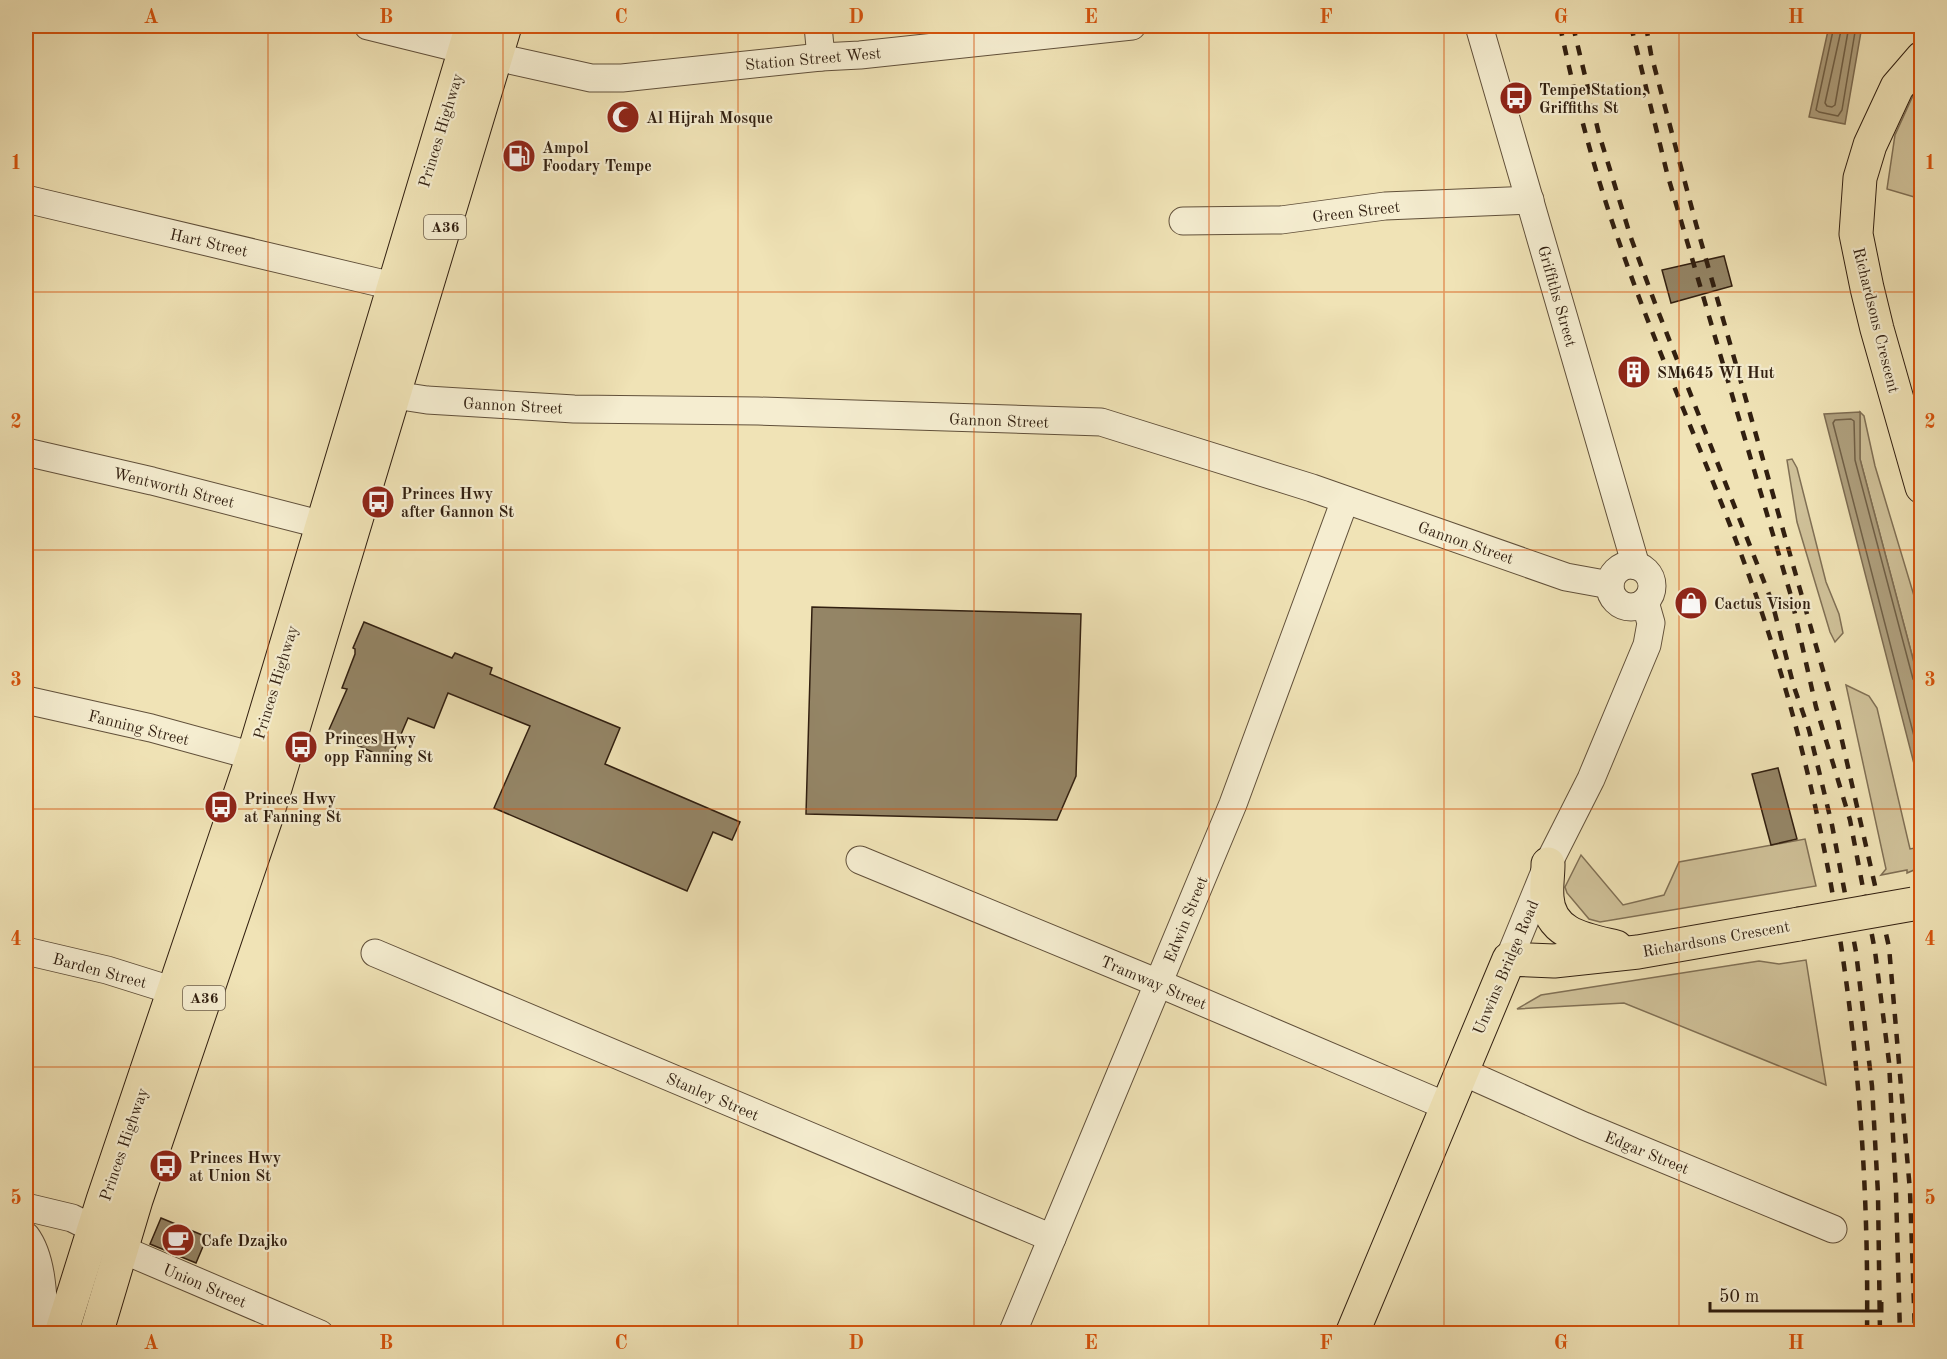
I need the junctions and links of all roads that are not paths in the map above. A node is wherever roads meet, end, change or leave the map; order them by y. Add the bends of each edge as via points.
1 (368, 26) edge
2 (505, 26) edge
3 (818, 26) edge
4 (1131, 26) edge
5 (1479, 26) edge
6 (1063, 29) edge
7 (468, 38) edge
8 (821, 57) junction
9 (496, 58) junction
10 (1922, 58) edge
11 (26, 199) edge
12 (1530, 200) junction
13 (1183, 221) dead end
14 (393, 286) junction
15 (378, 392) junction
16 (26, 452) edge
17 (1922, 487) edge
18 (1345, 500) junction
19 (322, 525) junction
20 (1636, 566) junction
21 (1610, 585) junction
22 (1645, 602) junction
23 (26, 700) edge
24 (253, 756) junction
25 (860, 860) dead end
26 (1548, 864) junction
27 (1917, 903) edge
28 (26, 951) edge
29 (1638, 952) junction
30 (375, 953) dead end
31 (1509, 959) junction
32 (1158, 983) junction
33 (174, 991) junction
34 (1461, 1071) junction
35 (1446, 1106) junction
36 (26, 1207) edge
37 (94, 1229) junction
38 (1833, 1229) dead end
39 (26, 1236) edge
40 (1052, 1238) junction
41 (121, 1249) junction
42 (45, 1334) edge
43 (61, 1334) edge
44 (96, 1334) edge
45 (320, 1334) edge
46 (1012, 1334) edge
47 (1352, 1334) edge

1 - 7 street, Station Street West
2 - 9 main road, Princes Highway / A36
3 - 8 street
4 - 6 street, Station Street West
5 - 12 street, Griffiths Street
6 - 8 street, Station Street West
7 - 9 street, Station Street West
7 - 14 main road, Princes Highway / A36
8 - 9 street, Station Street West via 622,78 591,78
9 - 15 main road, Princes Highway / A36 via 408,349
10 - 17 main road, Richardsons Crescent via 1897,87 1870,145 1860,178 1857,234 1872,308
11 - 14 street, Hart Street
12 - 13 street, Green Street via 1385,206 1281,220
12 - 20 street, Griffiths Street
14 - 15 main road, Princes Highway / A36
15 - 18 street, Gannon Street via 426,400 574,409 1101,422
15 - 19 main road, Princes Highway / A36
15 - 41 main road, Princes Highway / A36 via 332,603 266,818
16 - 19 street, Wentworth Street
18 - 21 street, Gannon Street via 1566,577
18 - 32 street, Edwin Street via 1233,804
19 - 24 main road, Princes Highway / A36
20 - 21 street via 1624,566 1614,574
20 - 22 street via 1650,578 1652,591
21 - 22 street via 1613,597 1622,605 1634,607
22 - 26 street, Unwins Bridge Road via 1651,623 1647,645 1591,779
23 - 24 street, Fanning Street
24 - 33 main road, Princes Highway / A36
25 - 32 street, Tramway Street
26 - 29 main road via 1548,905 1562,929 1581,939
26 - 31 street, Unwins Bridge Road
27 - 29 main road, Richardsons Crescent, bridge
28 - 33 street, Barden Street
29 - 31 main road, Richardsons Crescent via 1554,961
30 - 40 street, Stanley Street
31 - 34 main road, Unwins Bridge Road
32 - 35 street, Tramway Street
32 - 40 street, Edwin Street
33 - 37 main road, Princes Highway / A36
34 - 35 main road, Unwins Bridge Road
34 - 38 street, Edgar Street
35 - 47 main road, Unwins Bridge Road
36 - 37 street, Union Street via 72,1218
37 - 41 street, Union Street
37 - 43 main road, Princes Highway / A36
39 - 42 street via 41,1278
40 - 46 street, Edwin Street
41 - 44 main road, Princes Highway / A36
41 - 45 street, Union Street

